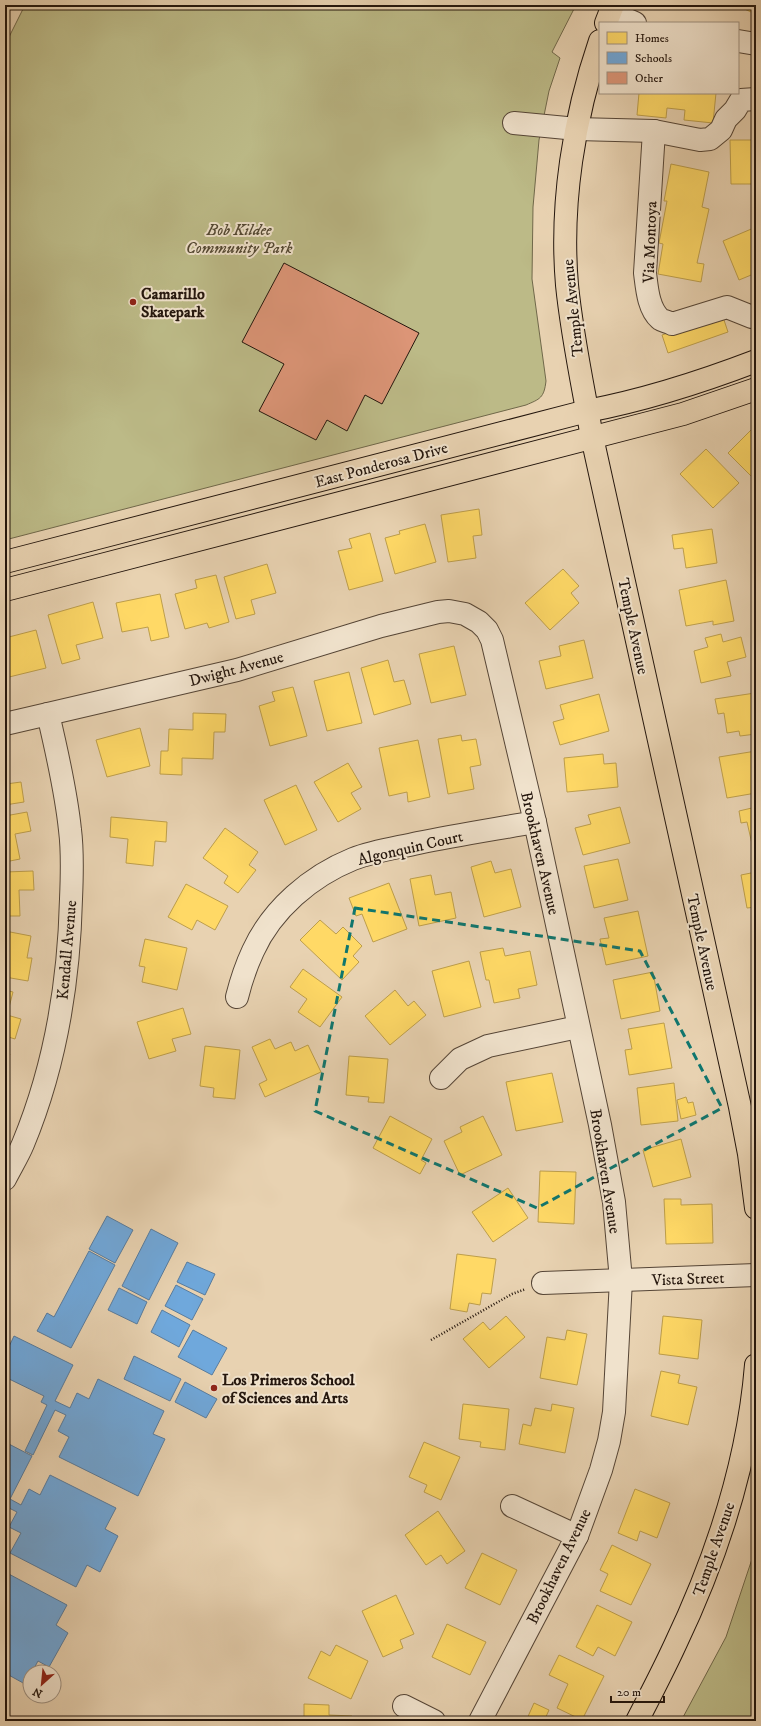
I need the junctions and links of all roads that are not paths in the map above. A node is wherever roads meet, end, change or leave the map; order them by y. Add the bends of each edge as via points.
1 (609, 13) edge
2 (632, 22) edge
3 (739, 41) edge
4 (599, 44) edge
5 (756, 44) edge
6 (756, 99) edge
7 (514, 123) dead end
8 (577, 129) junction
9 (654, 132) junction
10 (756, 316) edge
11 (756, 361) edge
12 (756, 390) edge
13 (587, 411) junction
14 (592, 437) junction
15 (5, 562) edge
16 (5, 590) edge
17 (465, 614) joint
18 (48, 714) junction
19 (5, 724) edge
20 (535, 822) junction
21 (237, 997) dead end
22 (578, 1027) junction
23 (441, 1078) dead end
24 (5, 1179) edge
25 (756, 1208) edge
26 (756, 1276) edge
27 (621, 1280) junction
28 (543, 1283) road end
29 (756, 1365) edge
30 (512, 1506) dead end
31 (576, 1536) junction
32 (404, 1706) dead end
33 (434, 1721) edge
34 (480, 1721) edge
35 (637, 1721) edge

1 - 2 street
3 - 5 street
4 - 8 main road, Temple Avenue
6 - 9 street via 741,100 721,130 710,139 700,140
7 - 8 street
8 - 9 street
8 - 13 main road, Temple Avenue via 567,211 567,283 572,330
9 - 10 street, Via Montoya via 645,273 648,295 654,310 661,319 672,324 727,307 752,317
11 - 13 main road, East Ponderosa Drive via 701,382 623,404
12 - 14 main road, East Ponderosa Drive via 683,414
13 - 14 main road, Temple Avenue
13 - 15 main road, East Ponderosa Drive
14 - 16 main road, East Ponderosa Drive
14 - 25 main road, Temple Avenue via 740,1106
17 - 18 street, Dwight Avenue via 449,611 431,613 236,670
17 - 20 street, Brookhaven Avenue via 479,622 492,640
18 - 19 street, Dwight Avenue
18 - 24 street, Kendall Avenue via 70,830 72,861 68,956 60,1012 38,1103
20 - 21 street, Algonquin Court via 372,853 342,864 318,877 288,902 263,933 245,968
20 - 22 street, Brookhaven Avenue
22 - 23 street via 488,1046 460,1059
22 - 27 street, Brookhaven Avenue via 607,1164
26 - 27 street, Vista Street
27 - 28 street, Vista Street
27 - 31 street, Brookhaven Avenue via 614,1412 609,1441
29 - 35 main road, Temple Avenue via 749,1425 713,1555 676,1645
30 - 31 street
31 - 34 street, Brookhaven Avenue
32 - 33 street

